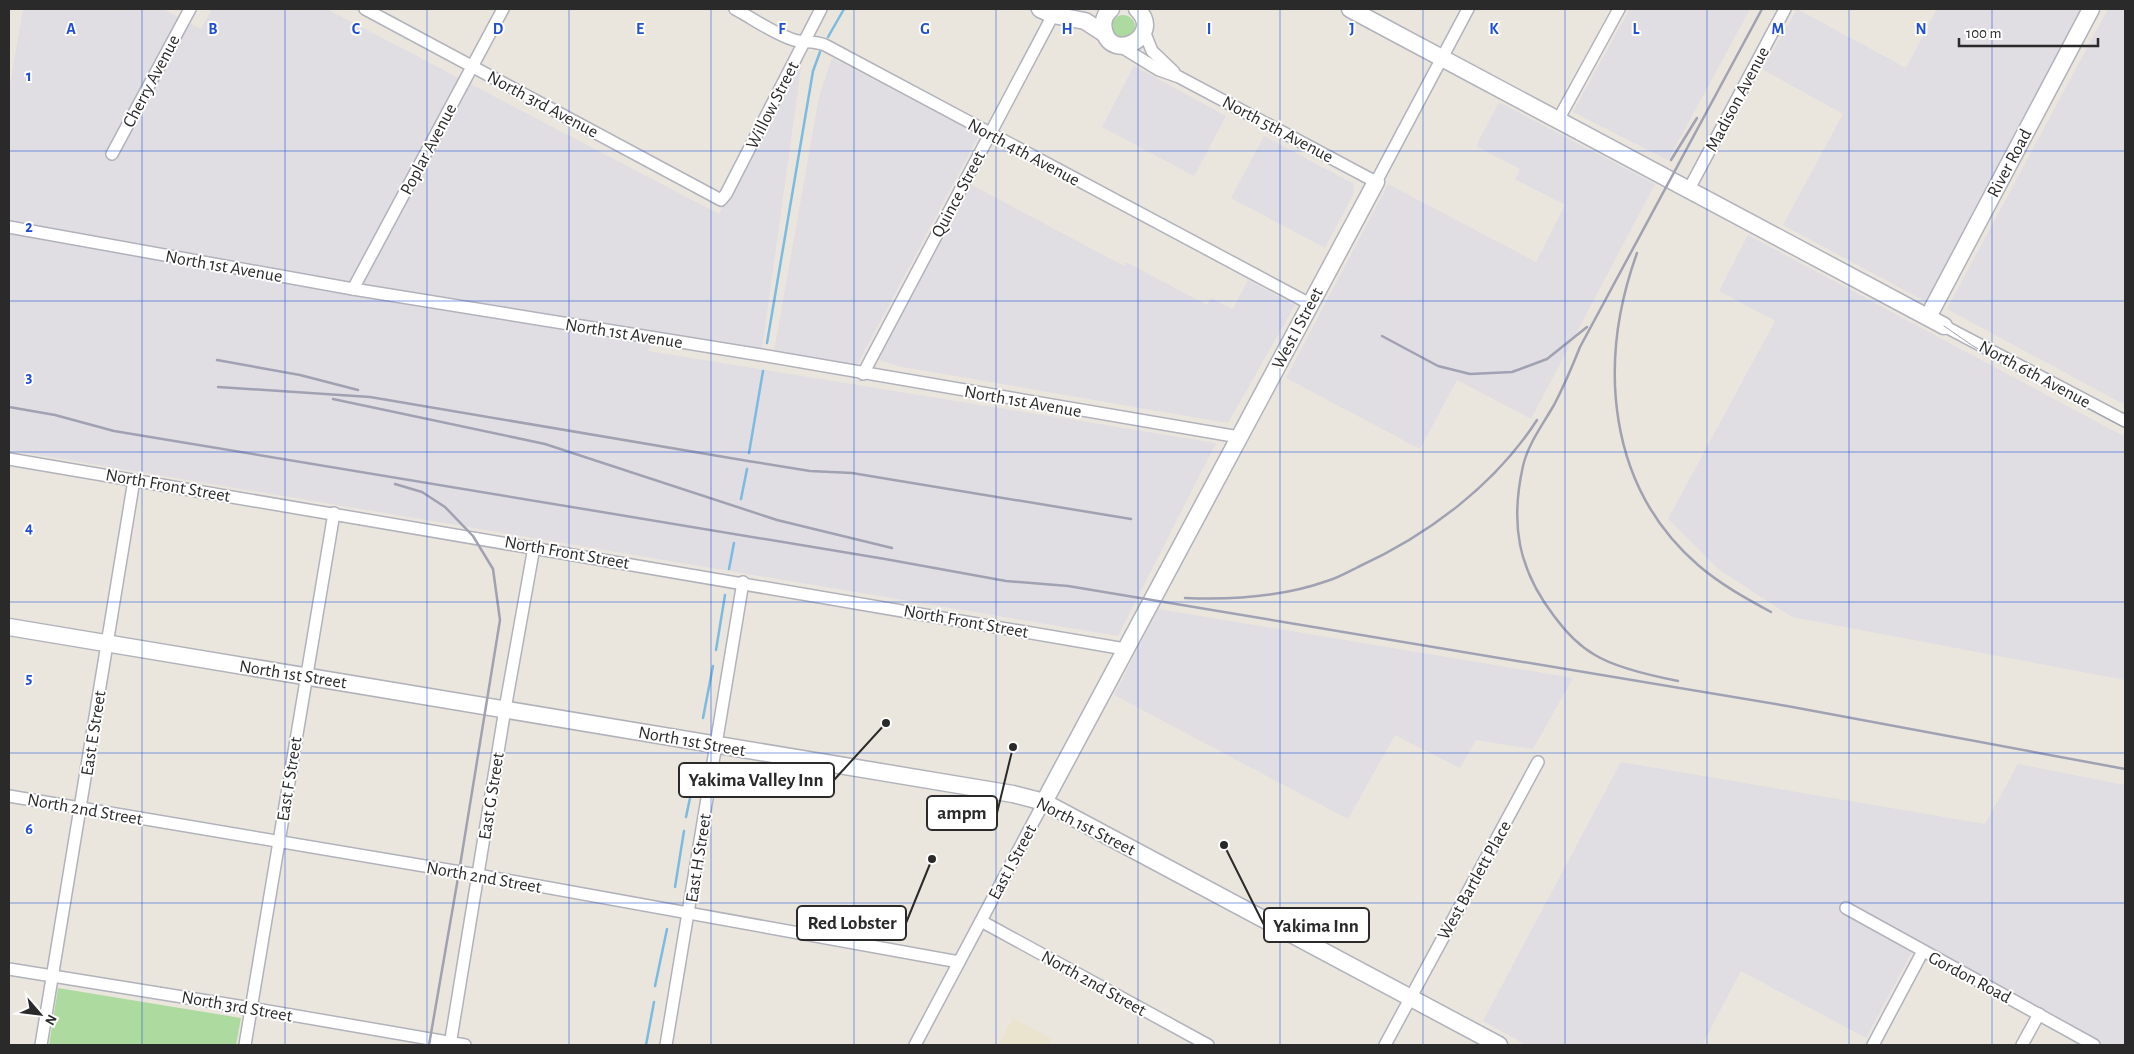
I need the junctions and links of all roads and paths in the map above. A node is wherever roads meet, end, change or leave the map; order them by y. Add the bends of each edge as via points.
1 (190, 9) edge
2 (365, 9) edge
3 (503, 9) edge
4 (735, 9) edge
5 (821, 9) edge
6 (1111, 9) edge
7 (1350, 9) edge
8 (1468, 9) edge
9 (1619, 9) edge
10 (1785, 9) edge
11 (2091, 9) edge
12 (1046, 12) edge
13 (1144, 18) edge
14 (1105, 34) junction
15 (804, 41) junction
16 (1120, 46) junction
17 (1443, 57) junction
18 (472, 67) junction
19 (1179, 77) junction
20 (1558, 120) junction
21 (990, 133) junction
22 (112, 154) dead end
23 (1376, 182) junction
24 (1689, 189) junction
25 (721, 200) joint
26 (9, 227) edge
27 (353, 289) junction
28 (1310, 304) junction
29 (1928, 317) junction
30 (1944, 326) joint
31 (863, 374) junction
32 (2125, 421) edge
33 (1239, 437) junction
34 (9, 459) edge
35 (134, 480) junction
36 (334, 513) junction
37 (534, 547) junction
38 (743, 582) junction
39 (1151, 600) joint
40 (9, 627) edge
41 (107, 644) junction
42 (1125, 648) junction
43 (306, 677) junction
44 (505, 709) junction
45 (716, 745) junction
46 (1538, 762) dead end
47 (9, 796) edge
48 (1044, 802) junction
49 (81, 809) junction
50 (279, 842) junction
51 (478, 875) junction
52 (1846, 908) dead end
53 (689, 913) junction
54 (981, 921) junction
55 (1923, 951) junction
56 (959, 962) junction
57 (9, 969) edge
58 (53, 976) junction
59 (1410, 998) junction
60 (251, 1008) junction
61 (2039, 1014) junction
62 (451, 1044) edge
63 (41, 1045) edge
64 (245, 1045) edge
65 (465, 1045) edge
66 (666, 1045) edge
67 (915, 1045) edge
68 (1208, 1045) edge
69 (1385, 1045) edge
70 (1499, 1045) edge
71 (1873, 1045) edge
72 (2022, 1045) edge
73 (2094, 1045) edge

1 - 22 street, Cherry Avenue
2 - 18 street, North 3rd Avenue
3 - 18 street, Poplar Avenue
4 - 15 street, North 4th Avenue via 787,37
5 - 15 street, Willow Street
6 - 14 street via 1103,22
7 - 17 street
8 - 17 street, West I Street
9 - 20 street
10 - 24 street, Madison Avenue
11 - 29 street, River Road
12 - 14 street via 1085,20
12 - 21 street, Quince Street
13 - 16 street via 1141,37 1132,44
13 - 19 street, North 5th Avenue via 1152,51
14 - 16 street via 1108,40
15 - 21 street, North 4th Avenue via 825,45
15 - 25 street, Willow Street
16 - 19 street, North 5th Avenue via 1159,70
17 - 20 street
17 - 23 street, West I Street
18 - 25 street, North 3rd Avenue
18 - 27 street, Poplar Avenue
19 - 23 street, North 5th Avenue
20 - 24 street
21 - 28 street, North 4th Avenue
21 - 31 street, Quince Street
23 - 28 street, West I Street
24 - 29 street
26 - 27 street, North 1st Avenue
27 - 31 street, North 1st Avenue
28 - 33 street, West I Street
29 - 30 street
30 - 32 street, North 6th Avenue
31 - 33 street, North 1st Avenue
33 - 39 street, West I Street
34 - 35 street, North Front Street
35 - 36 street, North Front Street
35 - 41 street, East E Street
36 - 37 street, North Front Street
36 - 43 street, East F Street
37 - 38 street, North Front Street
37 - 44 street, East G Street
38 - 42 street, North Front Street
38 - 45 street, East H Street
39 - 42 street, East I Street
40 - 41 street, North 1st Street
41 - 43 street, North 1st Street
41 - 49 street, East E Street
42 - 48 street, East I Street
43 - 44 street, North 1st Street
43 - 50 street, East F Street
44 - 45 street, North 1st Street
44 - 51 street, East G Street
45 - 48 street, North 1st Street via 1004,792
45 - 53 street, East H Street
46 - 59 street, West Bartlett Place
47 - 49 street, North 2nd Street
48 - 54 street, East I Street
48 - 59 street, North 1st Street
49 - 50 street, North 2nd Street
49 - 58 street, East E Street
50 - 51 street, North 2nd Street
50 - 60 street, East F Street
51 - 53 street, North 2nd Street
51 - 62 street, East G Street
52 - 55 street, Gordon Road
53 - 56 street, North 2nd Street
53 - 66 street, East H Street
54 - 56 street, East I Street
54 - 68 street, North 2nd Street
55 - 61 street, Gordon Road
55 - 71 street
56 - 67 street, East I Street
57 - 58 street, North 3rd Street
58 - 60 street, North 3rd Street
58 - 63 street, East E Street
59 - 69 street, West Bartlett Place
59 - 70 street, North 1st Street
60 - 62 street, North 3rd Street
60 - 64 street, East F Street
61 - 72 street
61 - 73 street, Gordon Road
62 - 65 street, North 3rd Street

